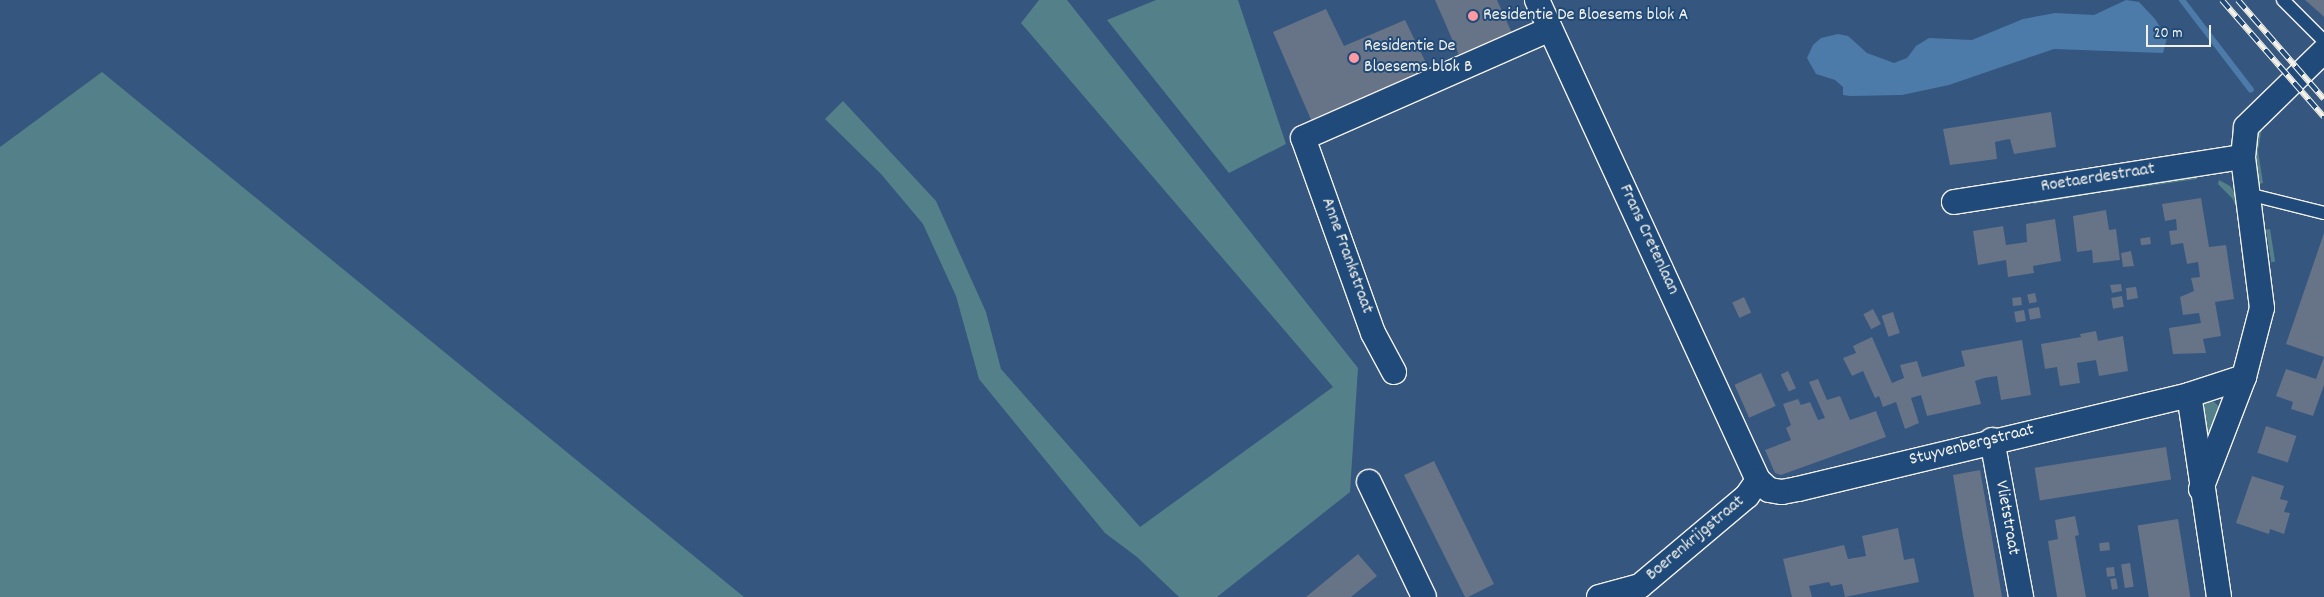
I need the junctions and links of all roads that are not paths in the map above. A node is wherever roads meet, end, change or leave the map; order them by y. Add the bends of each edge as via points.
1 (1537, 0) edge
2 (2283, 0) edge
3 (1550, 29) junction
4 (2324, 41) edge
5 (2324, 51) edge
6 (2243, 157) junction
7 (2248, 194) junction
8 (1954, 202) dead end
9 (2324, 213) edge
10 (1394, 372) dead end
11 (2244, 377) junction
12 (2189, 395) junction
13 (1992, 440) junction
14 (1758, 480) junction
15 (1369, 482) dead end
16 (2201, 489) junction
17 (1641, 591) edge
18 (1415, 593) edge
19 (1599, 597) edge
20 (2021, 597) edge
21 (2219, 597) edge

1 - 3 street, Frans Cretenlaan
2 - 4 lane
3 - 10 street, Anne Frankstraat via 1303,138 1374,333
3 - 14 street, Frans Cretenlaan
5 - 6 street via 2246,127
6 - 7 street
6 - 8 street, Roetaerdestraat
7 - 9 lane
7 - 11 street via 2262,308
11 - 12 street, Stuyvenbergstraat
11 - 16 street
12 - 13 street, Stuyvenbergstraat
12 - 16 street
13 - 14 street, Stuyvenbergstraat via 1782,492 1769,490
13 - 20 street, Vlietstraat
14 - 17 street, Boerenkrijgstraat via 1747,496
15 - 18 street
16 - 21 street
17 - 19 street, Boerenkrijgstraat

